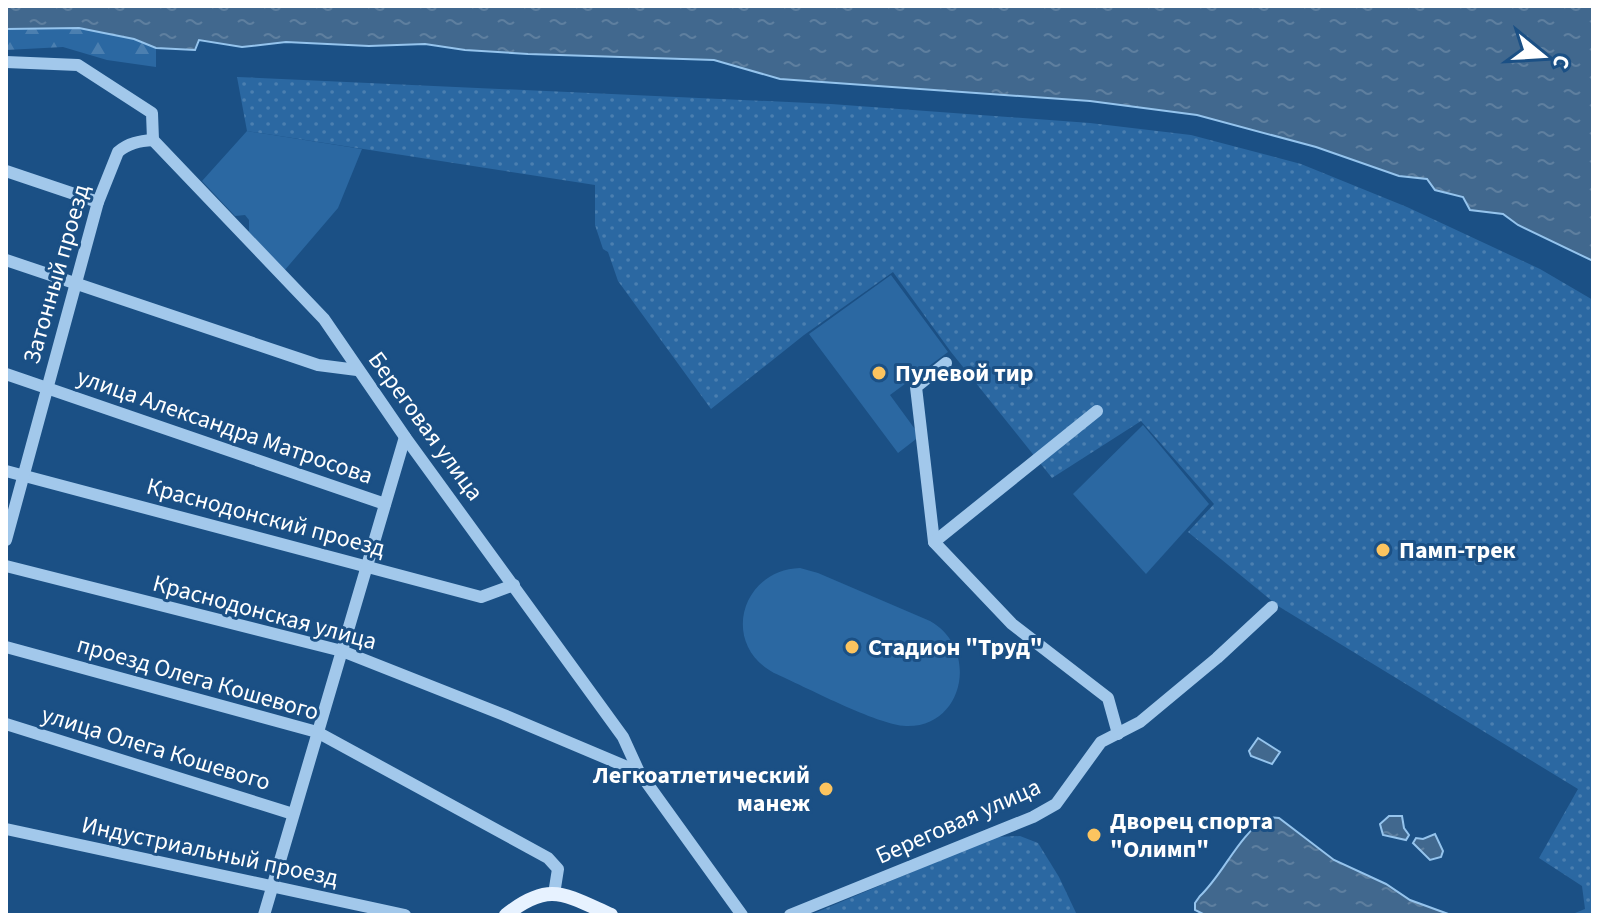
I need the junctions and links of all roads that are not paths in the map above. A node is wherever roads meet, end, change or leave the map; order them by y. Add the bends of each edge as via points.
1 (6, 62) edge
2 (153, 140) junction
3 (6, 171) edge
4 (98, 202) junction
5 (6, 260) edge
6 (75, 284) junction
7 (946, 363) dead end
8 (357, 370) junction
9 (6, 374) edge
10 (46, 388) junction
11 (1097, 411) dead end
12 (405, 437) junction
13 (6, 471) edge
14 (23, 476) junction
15 (385, 504) junction
16 (6, 540) edge
17 (934, 542) junction
18 (6, 566) edge
19 (366, 566) junction
20 (514, 585) junction
21 (1272, 607) dead end
22 (6, 647) edge
23 (342, 651) junction
24 (6, 724) edge
25 (317, 732) junction
26 (1118, 734) junction
27 (639, 772) junction
28 (293, 814) junction
29 (6, 829) edge
30 (271, 887) junction
31 (554, 894) junction
32 (264, 915) edge
33 (405, 915) edge
34 (506, 915) edge
35 (611, 915) edge
36 (742, 915) edge
37 (790, 915) edge

1 - 2 street, Береговая улица via 78,65 152,113
2 - 4 street, Затонный проезд via 118,152
2 - 8 street, Береговая улица via 324,319
3 - 4 street
4 - 6 street, Затонный проезд
5 - 6 street
6 - 8 street via 318,365
6 - 10 street, Затонный проезд
7 - 17 street via 916,387
8 - 12 street, Береговая улица
9 - 10 street, улица Александра Матросова
10 - 14 street, Затонный проезд
10 - 15 street, улица Александра Матросова
11 - 17 street
12 - 15 street
12 - 20 street, Береговая улица
13 - 14 street, Краснодонский проезд
14 - 16 street, Затонный проезд
14 - 19 street, Краснодонский проезд
15 - 19 street
17 - 26 street via 1012,624 1108,698
18 - 23 street, Краснодонская улица
19 - 20 street, Краснодонский проезд via 481,597
19 - 23 street
20 - 27 street, Береговая улица via 623,737
21 - 26 street, Береговая улица via 1140,722
22 - 25 street, проезд Олега Кошевого
23 - 25 street
23 - 27 street, Краснодонская улица
24 - 28 street, улица Олега Кошевого
25 - 28 street
25 - 31 street, проезд Олега Кошевого via 548,858 558,869
26 - 37 street, Береговая улица via 1101,742 1056,804 1043,812
27 - 36 street, Береговая улица
28 - 30 street
29 - 30 street, Индустриальный проезд
30 - 32 street
30 - 33 street, Индустриальный проезд
31 - 34 main road via 528,898
31 - 35 main road

